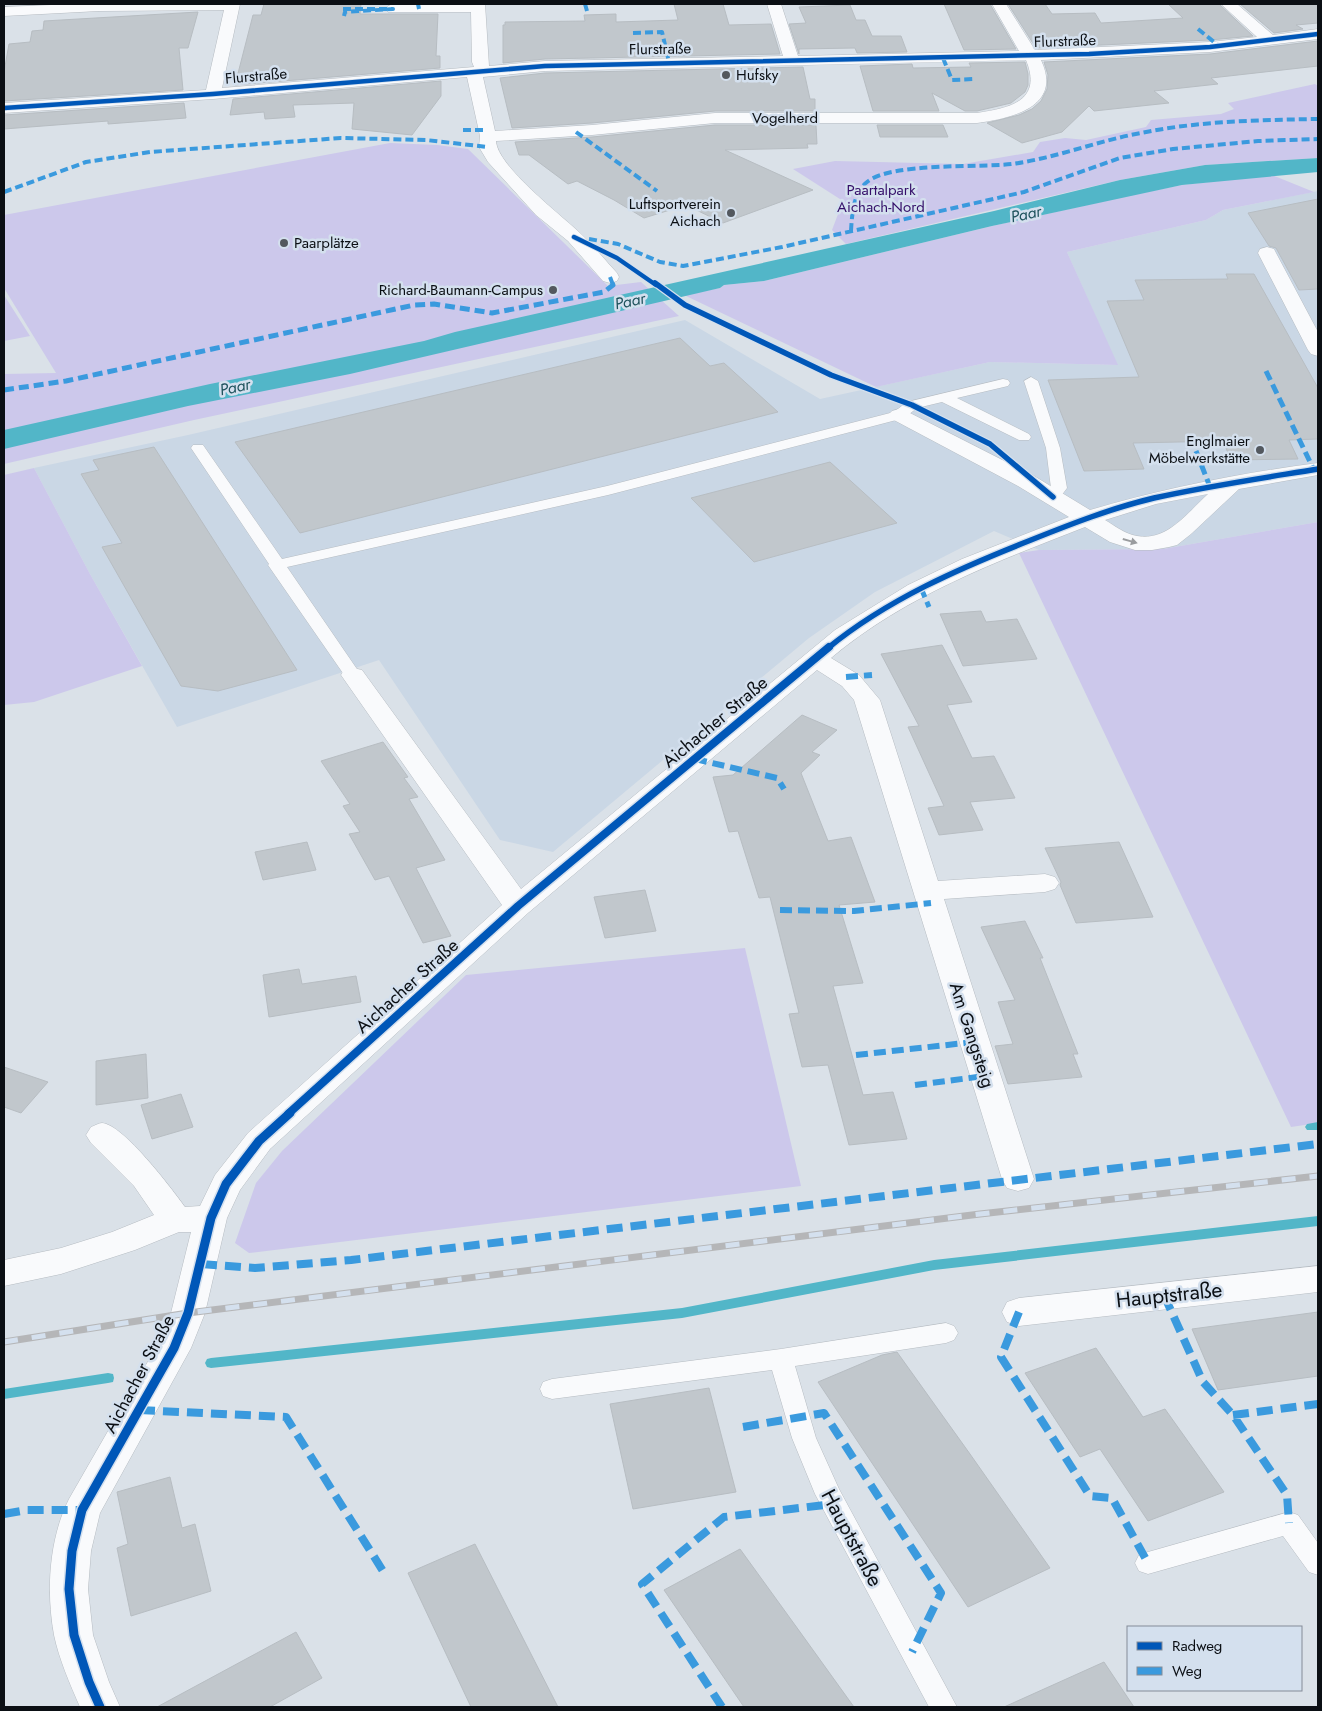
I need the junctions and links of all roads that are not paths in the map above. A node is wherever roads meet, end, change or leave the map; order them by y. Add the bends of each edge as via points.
1 (232, 4) edge
2 (774, 4) edge
3 (999, 4) edge
4 (1228, 4) edge
5 (478, 6) edge
6 (393, 10) dead end
7 (4, 12) edge
8 (1318, 34) edge
9 (1271, 41) junction
10 (1031, 56) junction
11 (792, 61) junction
12 (479, 72) junction
13 (213, 94) junction
14 (4, 108) edge
15 (488, 136) junction
16 (1267, 253) dead end
17 (610, 277) dead end
18 (1318, 350) edge
19 (1031, 381) dead end
20 (1003, 383) dead end
21 (942, 397) junction
22 (899, 415) junction
23 (1024, 437) dead end
24 (198, 448) dead end
25 (1318, 470) edge
26 (1230, 484) junction
27 (1052, 497) junction
28 (1087, 518) junction
29 (276, 564) junction
30 (816, 658) junction
31 (353, 675) joint
32 (1045, 883) dead end
33 (927, 891) junction
34 (518, 906) junction
35 (102, 1134) dead end
36 (1018, 1179) dead end
37 (193, 1219) junction
38 (4, 1273) edge
39 (1318, 1279) edge
40 (1020, 1312) dead end
41 (946, 1333) dead end
42 (781, 1359) junction
43 (552, 1390) dead end
44 (1148, 1563) dead end
45 (1318, 1564) edge
46 (100, 1707) edge
47 (943, 1707) edge

1 - 7 street
1 - 13 street
2 - 11 street
3 - 10 street, Vogelherd
4 - 9 street
5 - 6 street
5 - 12 street
8 - 9 street, Flurstraße
9 - 10 street, Flurstraße
10 - 11 street, Flurstraße
10 - 15 street, Vogelherd via 1040,84 1034,96 1025,105 1010,111 978,118 715,118
11 - 12 street, Flurstraße via 592,64
12 - 13 street, Flurstraße
12 - 15 street
13 - 14 street, Flurstraße
15 - 17 street via 488,147 497,162
16 - 18 street
19 - 27 lane via 1053,448 1059,488
20 - 21 lane
21 - 22 lane via 912,406
21 - 23 lane
22 - 27 street
22 - 29 lane via 608,490
24 - 29 lane
25 - 26 street, Aichacher Straße
26 - 28 street, Aichacher Straße via 1151,499
28 -> 26 street via 1118,537 1152,544 1168,540 1183,530
27 - 28 street
28 - 30 street, Aichacher Straße via 970,564 916,590 844,635
29 - 31 lane
30 - 33 street, Am Gangsteig via 851,680 867,700
30 - 34 street, Aichacher Straße
31 - 34 street
32 - 33 street
33 - 36 street, Am Gangsteig
34 - 37 street, Aichacher Straße via 259,1141 226,1184
35 - 37 street via 144,1177
37 - 38 street via 61,1261
37 - 46 street, Aichacher Straße via 188,1313 174,1348 82,1510 72,1551 69,1588 74,1635
39 - 40 street, Hauptstraße
41 - 42 lane
42 - 43 lane
42 - 47 lane, Hauptstraße via 804,1438 828,1494
44 - 45 lane via 1289,1524

